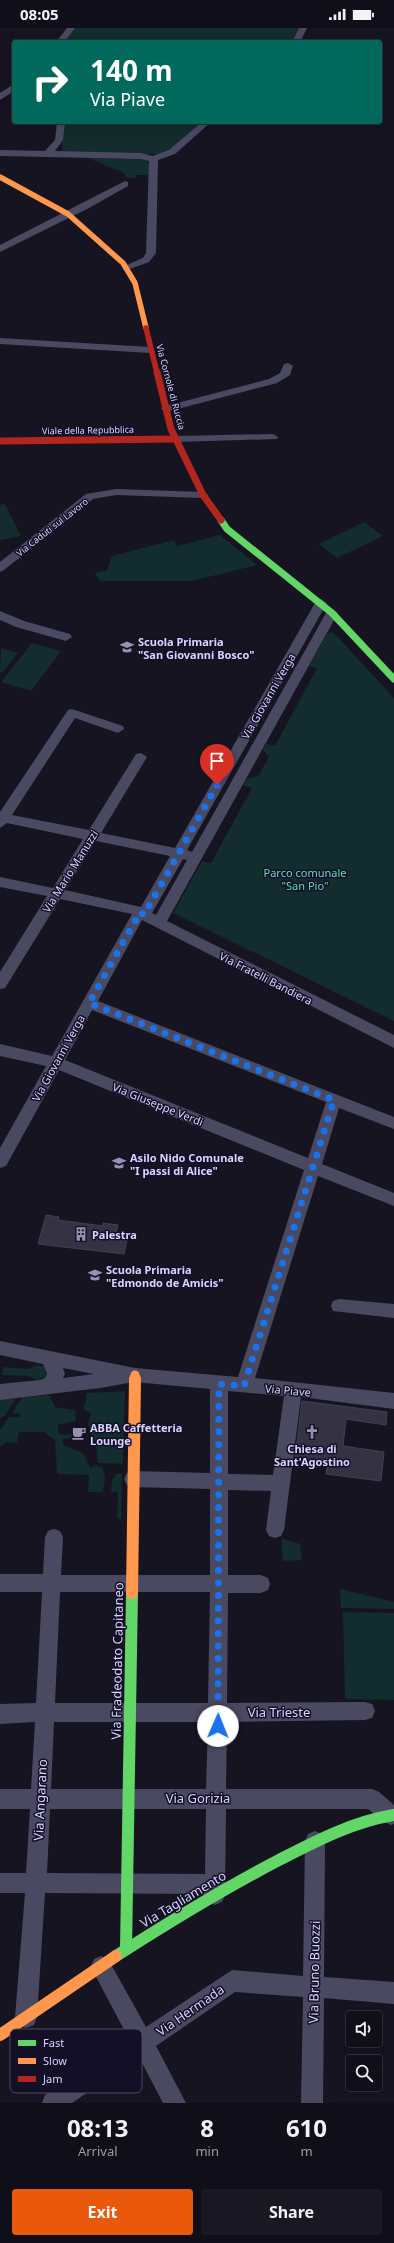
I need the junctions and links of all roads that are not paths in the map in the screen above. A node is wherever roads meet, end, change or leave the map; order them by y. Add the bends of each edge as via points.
1 (71, 28) edge
2 (302, 28) edge
3 (62, 40) edge
4 (297, 40) edge
5 (12, 88) edge
6 (0, 97) edge
7 (61, 124) edge
8 (205, 124) edge
9 (0, 153) edge
10 (47, 155) junction
11 (154, 160) junction
12 (0, 177) edge
13 (125, 184) dead end
14 (68, 214) junction
15 (0, 249) edge
16 (127, 267) junction
17 (0, 341) edge
18 (150, 350) junction
19 (288, 366) dead end
20 (166, 409) junction
21 (273, 437) dead end
22 (176, 439) junction
23 (0, 441) edge
24 (203, 495) junction
25 (0, 568) edge
26 (321, 603) junction
27 (332, 613) junction
28 (0, 615) edge
29 (66, 638) dead end
30 (394, 679) edge
31 (118, 729) dead end
32 (141, 757) dead end
33 (1, 819) edge
34 (93, 835) junction
35 (179, 853) junction
36 (196, 857) junction
37 (0, 882) edge
38 (56, 893) junction
39 (142, 914) junction
40 (159, 922) junction
41 (0, 984) edge
42 (89, 1003) junction
43 (394, 1042) edge
44 (0, 1050) edge
45 (56, 1063) junction
46 (334, 1100) junction
47 (394, 1123) edge
48 (0, 1162) edge
49 (314, 1167) junction
50 (394, 1200) edge
51 (339, 1306) dead end
52 (394, 1310) edge
53 (0, 1348) edge
54 (46, 1356) junction
55 (135, 1375) junction
56 (219, 1384) junction
57 (244, 1386) junction
58 (40, 1388) junction
59 (293, 1389) junction
60 (0, 1392) edge
61 (394, 1402) edge
62 (133, 1480) junction
63 (218, 1481) junction
64 (281, 1483) junction
65 (275, 1530) dead end
66 (54, 1538) dead end
67 (0, 1583) edge
68 (50, 1583) junction
69 (132, 1583) junction
70 (219, 1584) junction
71 (261, 1584) dead end
72 (365, 1711) dead end
73 (45, 1712) junction
74 (218, 1712) junction
75 (130, 1713) junction
76 (0, 1714) edge
77 (0, 1798) edge
78 (41, 1798) junction
79 (128, 1798) junction
80 (217, 1798) junction
81 (392, 1815) edge
82 (315, 1841) junction
83 (127, 1882) junction
84 (0, 1883) edge
85 (36, 1883) junction
86 (216, 1895) junction
87 (126, 1948) junction
88 (101, 1966) junction
89 (313, 1986) junction
90 (394, 1993) edge
91 (26, 2017) junction
92 (135, 2029) edge
93 (0, 2035) edge
94 (143, 2043) joint
95 (68, 2093) edge
96 (53, 2103) edge
97 (175, 2103) edge
98 (312, 2103) edge

1 - 3 street
2 - 4 street
5 - 6 street
7 - 10 street via 60,140
8 - 11 street via 172,152
9 - 10 street
10 - 11 street via 141,156
11 - 16 street via 151,253 146,260
12 - 14 street, Via Cornole di Ruccia
13 - 14 street
14 - 15 street
14 - 16 street, Via Cornole di Ruccia
16 - 18 street, Via Cornole di Ruccia via 134,283
17 - 18 street
18 - 20 street, Via Cornole di Ruccia
19 - 20 street via 285,375 273,381
20 - 22 street, Via Cornole di Ruccia via 167,429
21 - 22 street
22 - 23 street, Viale della Repubblica
22 - 24 street, Via Cornole di Ruccia
24 - 25 street, Via Caduti sul Lavoro via 116,492 90,496
24 - 26 street, Via Cornole di Ruccia via 227,529
26 - 27 street, Via Cornole di Ruccia
26 - 35 street, Via Giovanni Verga
27 - 30 street, Via Cornole di Ruccia
27 - 36 street, Via Giovanni Verga
28 - 29 street
31 - 33 street via 72,713
32 - 34 street, Via Mario Manuzzi
33 - 34 street
34 - 35 street
34 - 38 street, Via Mario Manuzzi
35 - 36 street
35 - 39 street, Via Giovanni Verga
36 - 40 street, Via Giovanni Verga
37 - 38 street, Via Fratelli Bandiera
38 - 39 street, Via Fratelli Bandiera via 133,909
38 - 41 street, Via Mario Manuzzi
39 - 40 street, Via Fratelli Bandiera
39 - 42 street, Via Giovanni Verga
40 - 43 street, Via Fratelli Bandiera
42 - 45 street, Via Giovanni Verga
42 - 46 street
44 - 45 street, Via Giuseppe Verdi
45 - 48 street, Via Giovanni Verga
45 - 49 street, Via Giuseppe Verdi
46 - 47 street
46 - 49 street
49 - 50 street, Via Giuseppe Verdi
49 - 57 street
51 - 52 street
53 - 54 street
54 - 55 street
54 - 58 street via 53,1363 56,1374 51,1383
55 - 56 street, Via Piave
55 - 58 street via 121,1379
55 - 62 street, Via Fradeodato Capitaneo
56 - 57 street, Via Piave
56 - 63 street
57 - 59 street, Via Piave
58 - 60 street
59 - 61 street, Via Piave
59 - 64 street
62 - 63 street
62 - 69 street, Via Fradeodato Capitaneo
63 - 64 street
63 - 70 street
64 - 65 street
66 - 68 street, Via Angarano
67 - 68 street
68 - 69 street
68 - 73 street, Via Angarano
69 - 70 street
69 - 75 street, Via Fradeodato Capitaneo
70 - 71 street
70 - 74 street
72 - 74 street, Via Trieste
73 - 75 street, Via Trieste
73 - 76 street, Via Trieste
73 - 78 street, Via Angarano
74 - 75 street, Via Trieste
74 - 80 street
75 - 79 street, Via Fradeodato Capitaneo
77 - 78 street, Via Gorizia
78 - 79 street, Via Gorizia
78 - 85 street, Via Angarano
79 - 80 street, Via Gorizia
79 - 83 street, Via Fradeodato Capitaneo
80 - 81 street, Via Gorizia via 372,1800
80 - 86 street
81 - 82 street, Via Tagliamento via 362,1820
82 - 86 street, Via Tagliamento via 256,1870
82 - 89 street, Via Bruno Buozzi
83 - 85 street
83 - 86 street via 209,1884
83 - 87 street, Via Fradeodato Capitaneo
84 - 85 street
85 - 91 street, Via Angarano
86 - 87 street, Via Tagliamento
87 - 88 street, Via Tagliamento
88 - 91 street, Via Tagliamento
88 - 92 street
89 - 90 street, Via Hermada
89 - 94 street, Via Hermada via 232,1981
89 - 98 street, Via Bruno Buozzi
91 - 93 street, Via Tagliamento
94 - 97 street
95 - 96 street, Via Hermada

